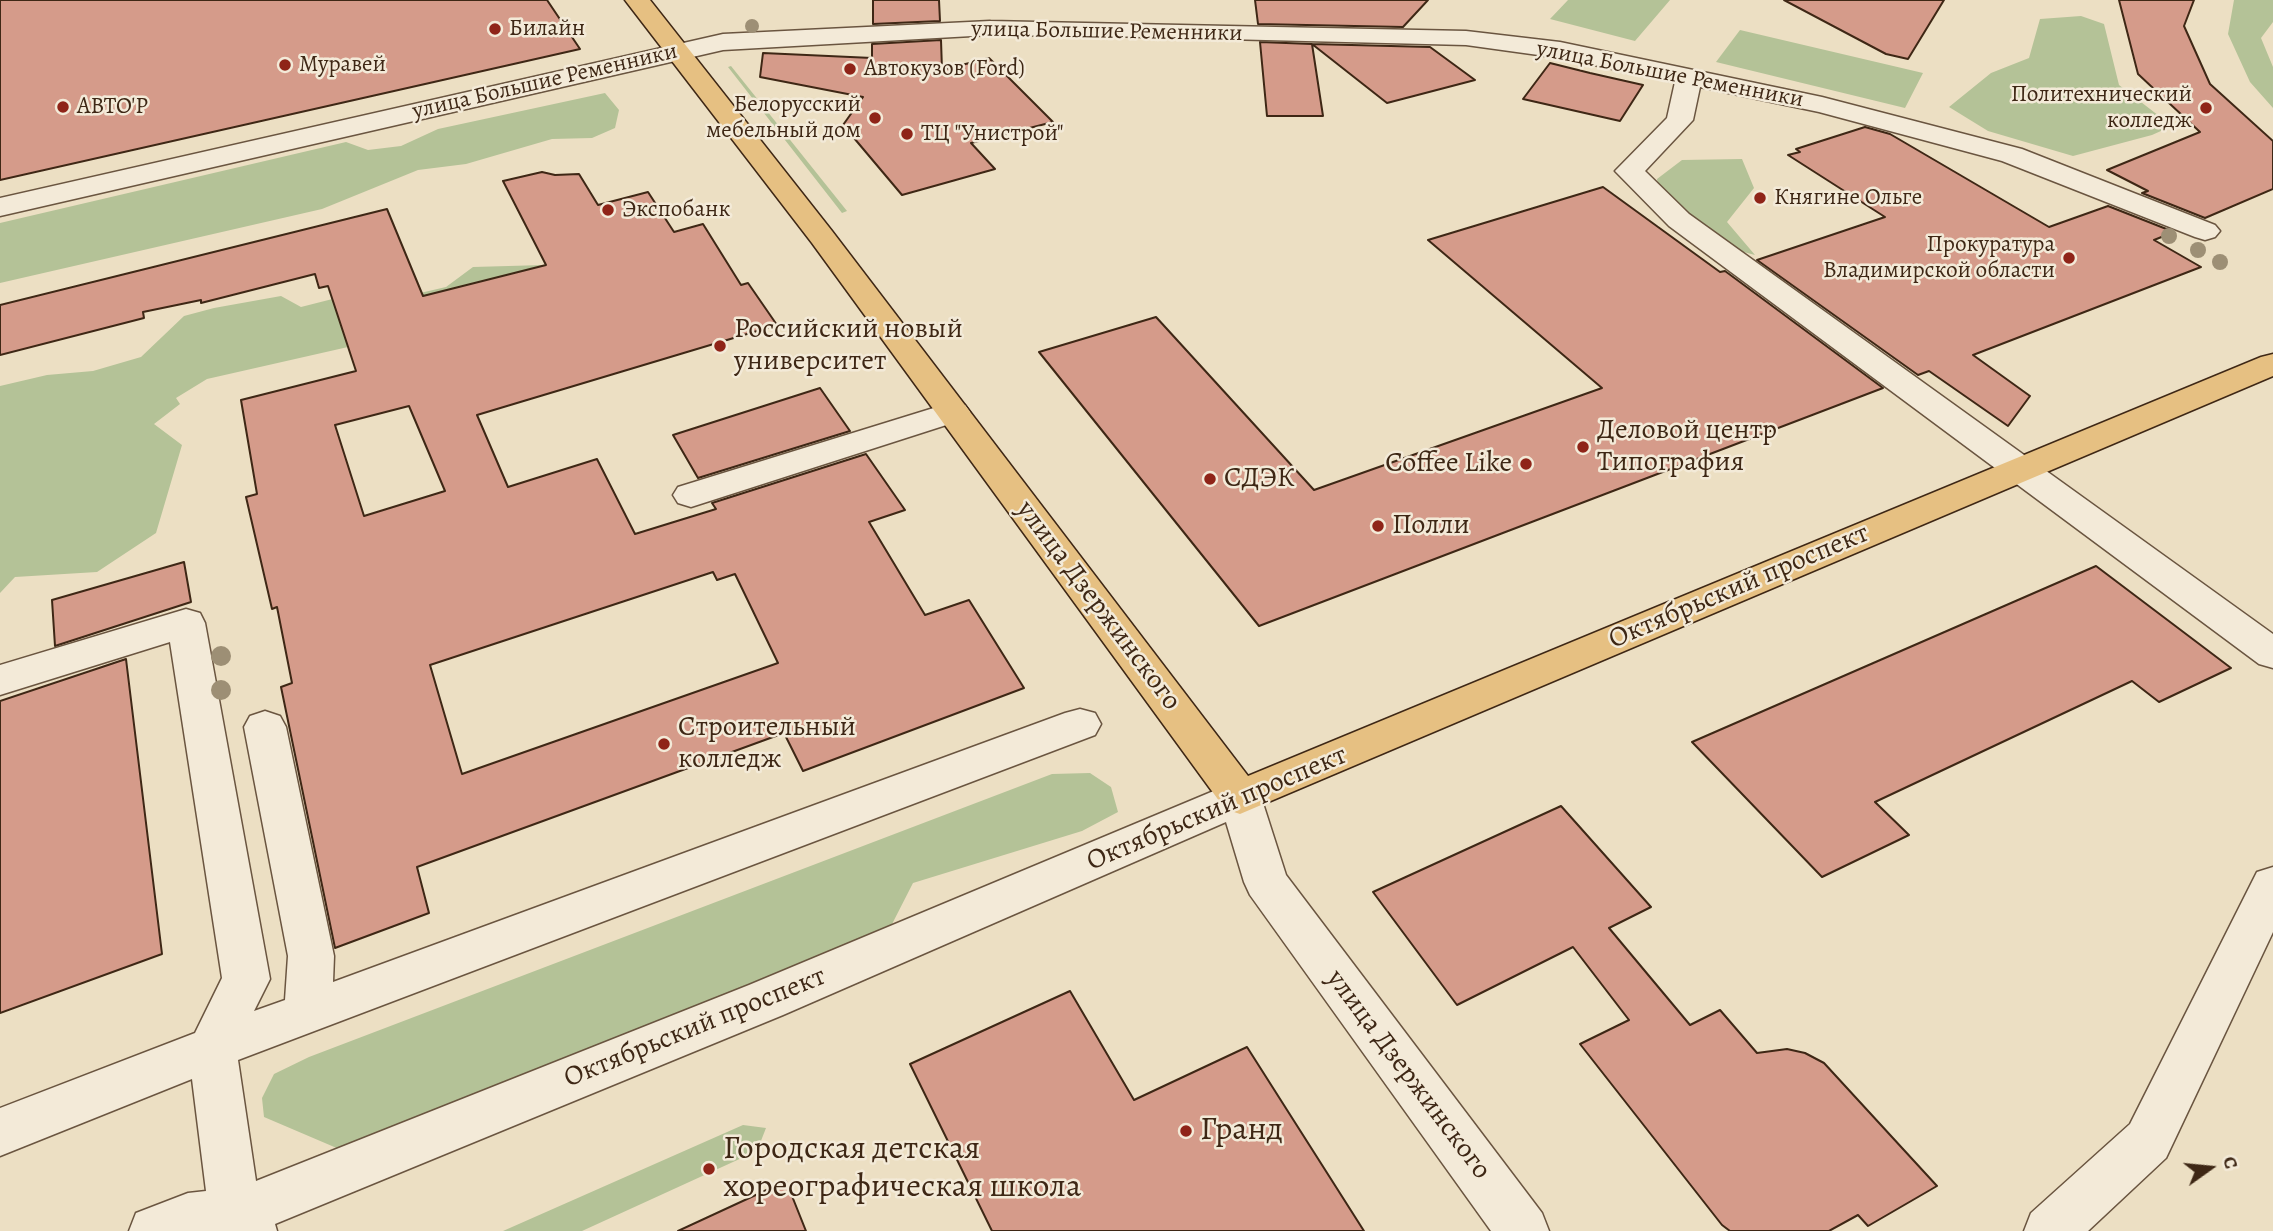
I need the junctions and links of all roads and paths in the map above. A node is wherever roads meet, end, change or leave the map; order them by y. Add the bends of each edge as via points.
1 (637, 0) edge
2 (676, 51) junction
3 (1689, 76) junction
4 (0, 207) edge
5 (2205, 231) dead end
6 (2273, 364) edge
7 (953, 412) junction
8 (2023, 469) junction
9 (691, 495) dead end
10 (2273, 654) edge
11 (0, 680) edge
12 (1080, 724) dead end
13 (265, 727) dead end
14 (1240, 797) junction
15 (2273, 886) edge
16 (308, 1012) junction
17 (212, 1048) junction
18 (0, 1132) edge
19 (243, 1223) edge
20 (155, 1231) edge
21 (1523, 1231) edge
22 (2050, 1231) edge

1 - 2 main road, улица Дзержинского
2 - 3 street, улица Большие Ременники via 740,40 990,28 1105,29 1466,38 1560,50
2 - 4 street, улица Большие Ременники
2 - 7 main road, улица Дзержинского
3 - 5 street, улица Большие Ременники via 2012,155
3 - 8 street via 1680,120 1629,171 1679,220
6 - 8 main road, Октябрьский проспект
7 - 9 street
7 - 14 main road, улица Дзержинского
8 - 10 street
8 - 14 main road, Октябрьский проспект
11 - 17 street via 186,623 246,979
12 - 16 street
13 - 16 street via 312,956
14 - 19 street, Октябрьский проспект
14 - 21 street, улица Дзержинского via 1266,881
15 - 22 street via 2148,1141
16 - 17 street
17 - 18 street
17 - 19 street
19 - 20 street, Октябрьский проспект via 188,1217

